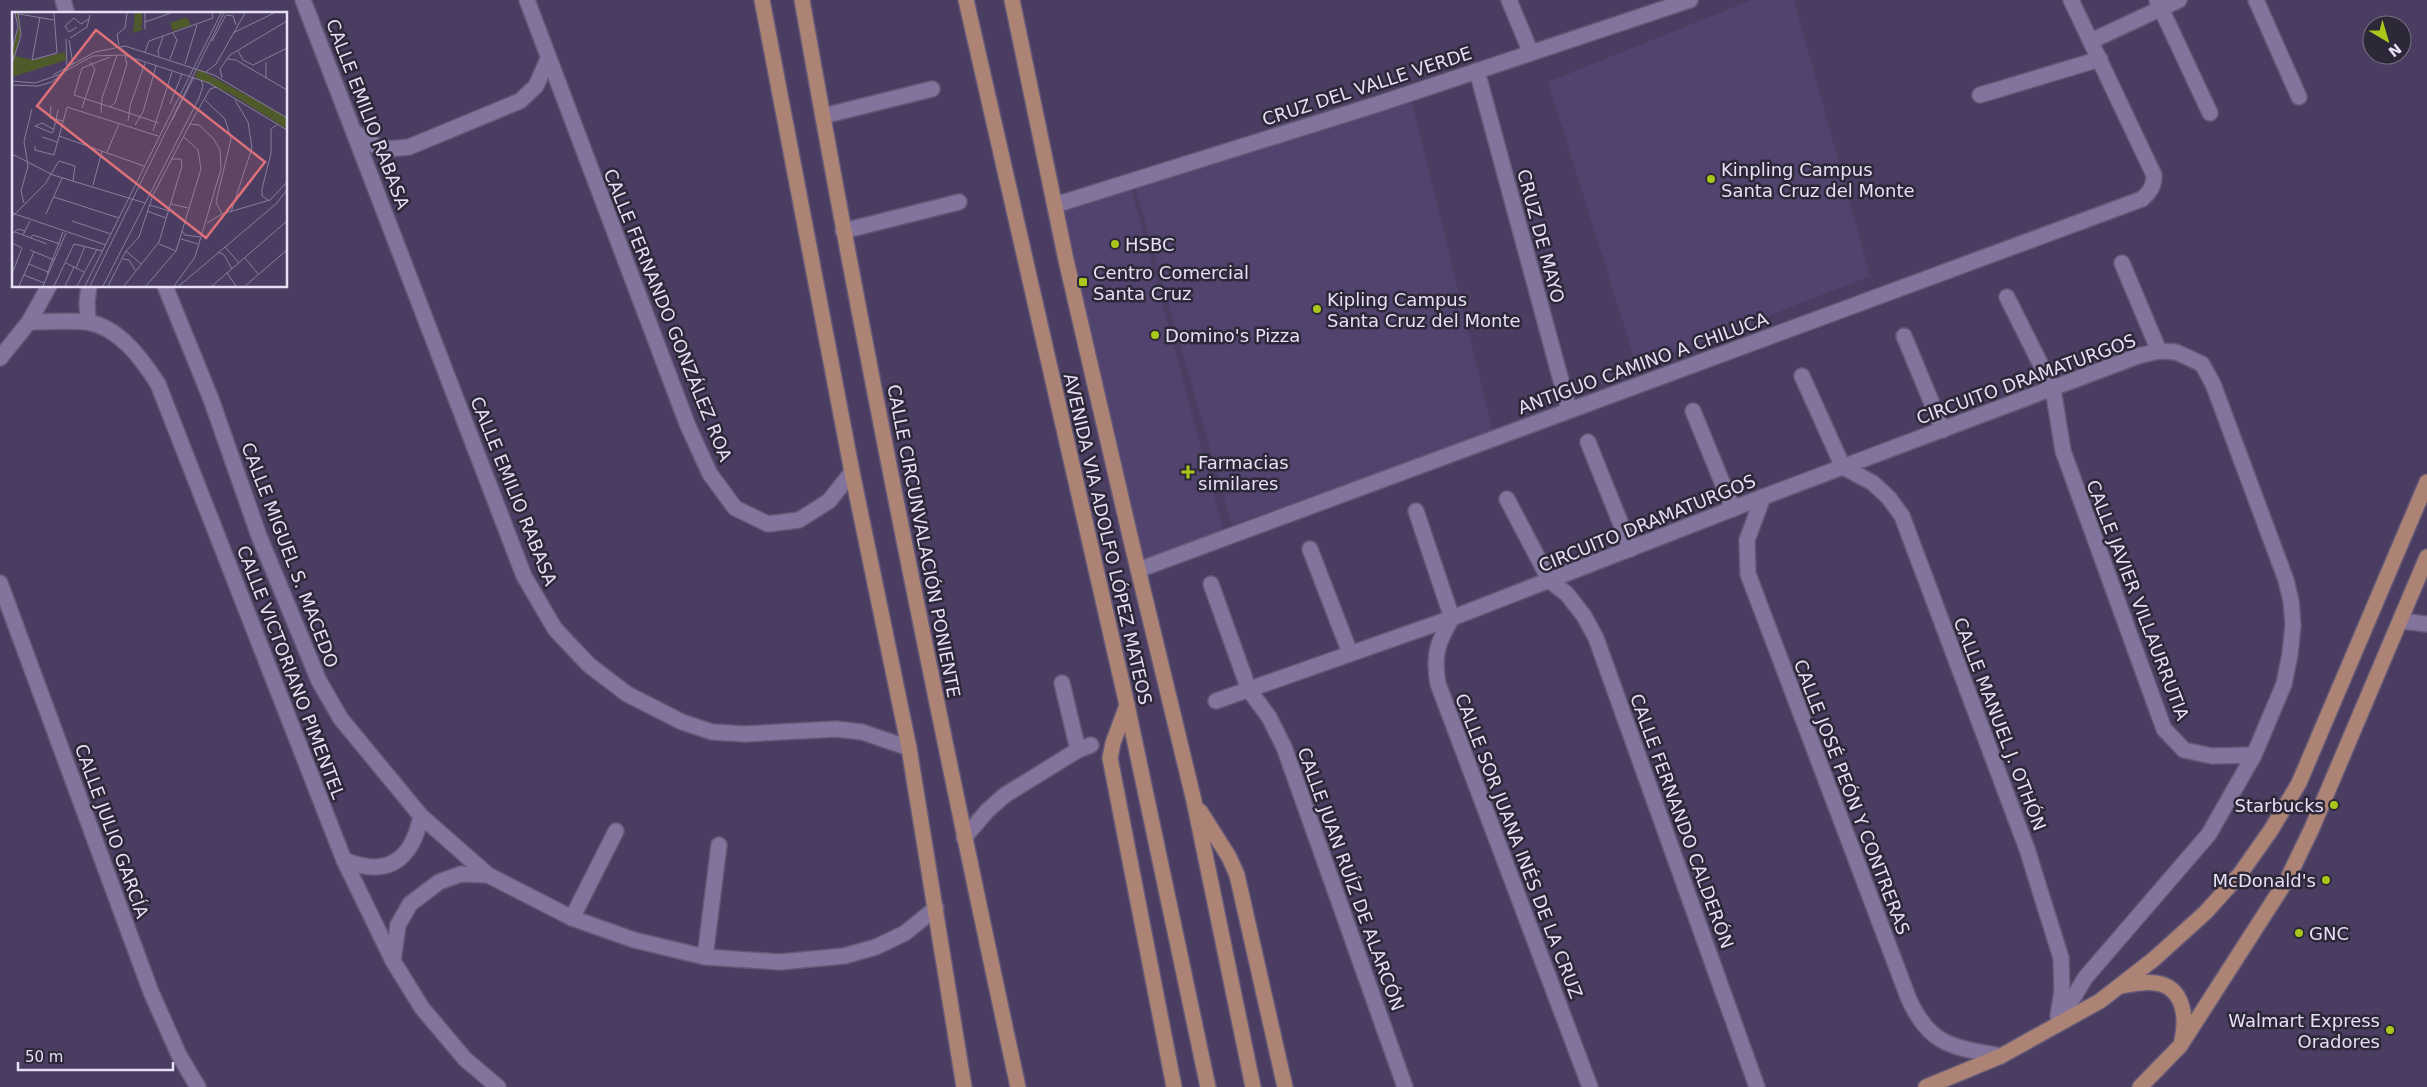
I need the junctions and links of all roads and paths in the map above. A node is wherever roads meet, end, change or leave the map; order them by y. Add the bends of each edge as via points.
1 (303, 0) edge
2 (527, 0) edge
3 (762, 0) edge
4 (803, 0) edge
5 (966, 0) edge
6 (1012, 0) edge
7 (1510, 0) edge
8 (1690, 0) edge
9 (2072, 0) edge
10 (2179, 0) edge
11 (2256, 0) edge
12 (2159, 4) edge
13 (2091, 41) junction
14 (1531, 53) junction
15 (548, 59) junction
16 (2100, 59) junction
17 (1477, 71) junction
18 (932, 89) dead end
19 (1980, 95) dead end
20 (2299, 97) dead end
21 (2210, 113) dead end
22 (823, 116) junction
23 (355, 132) junction
24 (959, 202) dead end
25 (1055, 206) junction
26 (843, 230) junction
27 (2122, 263) dead end
28 (48, 288) edge
29 (89, 288) edge
30 (166, 288) edge
31 (2008, 297) dead end
32 (29, 322) junction
33 (88, 322) junction
34 (1904, 336) dead end
35 (2160, 351) junction
36 (0, 358) edge
37 (1802, 376) dead end
38 (2053, 389) junction
39 (1569, 410) junction
40 (1693, 411) dead end
41 (1943, 430) junction
42 (1588, 442) dead end
43 (1843, 467) junction
44 (852, 472) junction
45 (2427, 482) edge
46 (1762, 497) junction
47 (1507, 499) dead end
48 (1733, 508) junction
49 (1416, 511) dead end
50 (1310, 549) dead end
51 (1631, 549) junction
52 (2427, 559) edge
53 (1138, 570) junction
54 (1550, 581) junction
55 (0, 583) edge
56 (1211, 584) dead end
57 (1452, 618) junction
58 (2401, 621) junction
59 (2427, 624) edge
60 (1350, 653) junction
61 (1062, 683) dead end
62 (1249, 690) junction
63 (1216, 701) dead end
64 (1128, 705) junction
65 (910, 748) junction
66 (2254, 755) junction
67 (1194, 801) junction
68 (422, 816) junction
69 (616, 830) dead end
70 (964, 838) junction
71 (719, 845) dead end
72 (344, 860) junction
73 (488, 875) junction
74 (936, 908) junction
75 (572, 918) junction
76 (705, 957) junction
77 (393, 961) junction
78 (2120, 986) junction
79 (2057, 1025) junction
80 (2180, 1046) junction
81 (2001, 1056) junction
82 (198, 1087) edge
83 (498, 1087) edge
84 (964, 1087) edge
85 (1018, 1087) edge
86 (1174, 1087) edge
87 (1208, 1087) edge
88 (1253, 1087) edge
89 (1285, 1087) edge
90 (1405, 1087) edge
91 (1590, 1087) edge
92 (1758, 1087) edge
93 (1926, 1087) edge
94 (2140, 1087) edge

1 - 23 street, CALLE EMILIO RABASA
2 - 15 street, CALLE FERNANDO GONZÁLEZ ROA
3 - 44 main road
4 - 22 main road, CALLE CIRCUNVALACIÓN PONIENTE
5 - 64 main road, AVENIDA VIA ADOLFO LÓPEZ MATEOS
6 - 25 main road, AVENIDA VIA ADOLFO LÓPEZ MATEOS
7 - 14 street
8 - 14 street, CRUZ DEL VALLE VERDE
9 - 13 street
10 - 12 street
11 - 20 street
12 - 13 street
12 - 21 street
13 - 16 street
14 - 17 street, CRUZ DEL VALLE VERDE
15 - 23 street via 536,86 520,101 409,146 389,149 372,144
15 - 44 street, CALLE FERNANDO GONZÁLEZ ROA via 688,426 715,481 736,508 768,524 799,520 829,501
16 - 19 street
16 - 39 street, ANTIGUO CAMINO A CHILUCA via 2154,175 2154,183 2142,199
17 - 25 street, CRUZ DEL VALLE VERDE
17 - 39 street, CRUZ DE MAYO
18 - 22 street
22 - 26 main road, CALLE CIRCUNVALACIÓN PONIENTE
23 - 65 street, CALLE EMILIO RABASA via 524,576 555,629 589,665 627,694 682,722 712,732 745,734 836,729 862,732
24 - 26 street
25 - 53 main road, AVENIDA VIA ADOLFO LÓPEZ MATEOS
26 - 70 main road, CALLE CIRCUNVALACIÓN PONIENTE
27 - 35 street
28 - 32 street
29 - 33 street
30 - 68 street, CALLE MIGUEL S. MACEDO via 212,399 259,536 319,681 341,719
31 - 38 street, CALLE JAVIER VILLAURRUTIA
32 - 33 street, CALLE VICTORIANO PIMENTEL
32 - 36 street
33 - 72 street, CALLE VICTORIANO PIMENTEL via 108,330 139,355 158,384
34 - 41 street
35 - 38 street, CIRCUITO DRAMATURGOS via 2138,356
35 - 66 street, CIRCUITO DRAMATURGOS via 2176,352 2202,364 2213,384 2291,601 2293,625 2284,684
37 - 43 street
38 - 41 street, CIRCUITO DRAMATURGOS
38 - 66 street, CALLE JAVIER VILLAURRUTIA via 2063,451 2164,730 2184,750 2212,756
39 - 53 street, ANTIGUO CAMINO A CHILUCA
40 - 48 street
41 - 43 street, CIRCUITO DRAMATURGOS
42 - 51 street
43 - 46 street, CIRCUITO DRAMATURGOS
43 - 79 street, CALLE MANUEL J. OTHÓN via 1874,483 1902,516 2027,849 2061,958 2062,991
44 - 65 main road
45 - 78 main road via 2299,783 2276,822 2240,874 2206,912
46 - 48 street, CIRCUITO DRAMATURGOS
46 - 81 street, CALLE JOSÉ PEÓN Y CONTRERAS via 1747,540 1748,574 1916,1016 1933,1034 1952,1047
47 - 54 street
48 - 51 street, CIRCUITO DRAMATURGOS
49 - 57 street
50 - 60 street
51 - 54 street, CIRCUITO DRAMATURGOS
52 - 58 main road
53 - 67 main road, AVENIDA VIA ADOLFO LÓPEZ MATEOS
54 - 57 street, CIRCUITO DRAMATURGOS
54 - 92 street, CALLE FERNANDO CALDERÓN via 1567,594 1596,638
55 - 82 street, CALLE JULIO GARCÍA via 151,992 179,1055
56 - 62 street, CALLE JUAN RUÍZ DE ALARCÓN
57 - 60 street, CIRCUITO DRAMATURGOS
57 - 91 street, CALLE SOR JUANA INÉS DE LA CRUZ via 1439,640 1435,663 1438,684
58 - 59 street
58 - 80 main road via 2288,878
60 - 62 street, CIRCUITO DRAMATURGOS
61 - 70 street via 1085,748 1005,795
62 - 63 street, CIRCUITO DRAMATURGOS
62 - 90 street, CALLE JUAN RUÍZ DE ALARCÓN via 1269,717 1284,748
64 - 86 main road via 1110,758
64 - 87 main road, AVENIDA VIA ADOLFO LÓPEZ MATEOS
65 - 74 main road
66 - 79 street, CIRCUITO DRAMATURGOS via 2209,834 2085,978
67 - 88 main road, AVENIDA VIA ADOLFO LÓPEZ MATEOS
67 - 89 main road via 1237,875
68 - 72 street via 417,837 408,852 391,864 373,868
68 - 73 street, CALLE MIGUEL S. MACEDO
69 - 75 street
70 - 85 main road, CALLE CIRCUNVALACIÓN PONIENTE
71 - 76 street
72 - 77 street, CALLE VICTORIANO PIMENTEL
73 - 75 street, CALLE MIGUEL S. MACEDO
73 - 77 street via 461,874 439,882 410,904 398,924
74 - 76 street, CALLE MIGUEL S. MACEDO via 906,934 876,948 844,956 780,962
74 - 84 main road
75 - 76 street, CALLE MIGUEL S. MACEDO via 634,940
77 - 83 street, CALLE VICTORIANO PIMENTEL via 422,1008 466,1059
78 - 79 main road
78 - 80 main road via 2157,983 2174,993 2184,1012 2185,1026
79 - 81 main road
80 - 94 main road
81 - 93 main road

